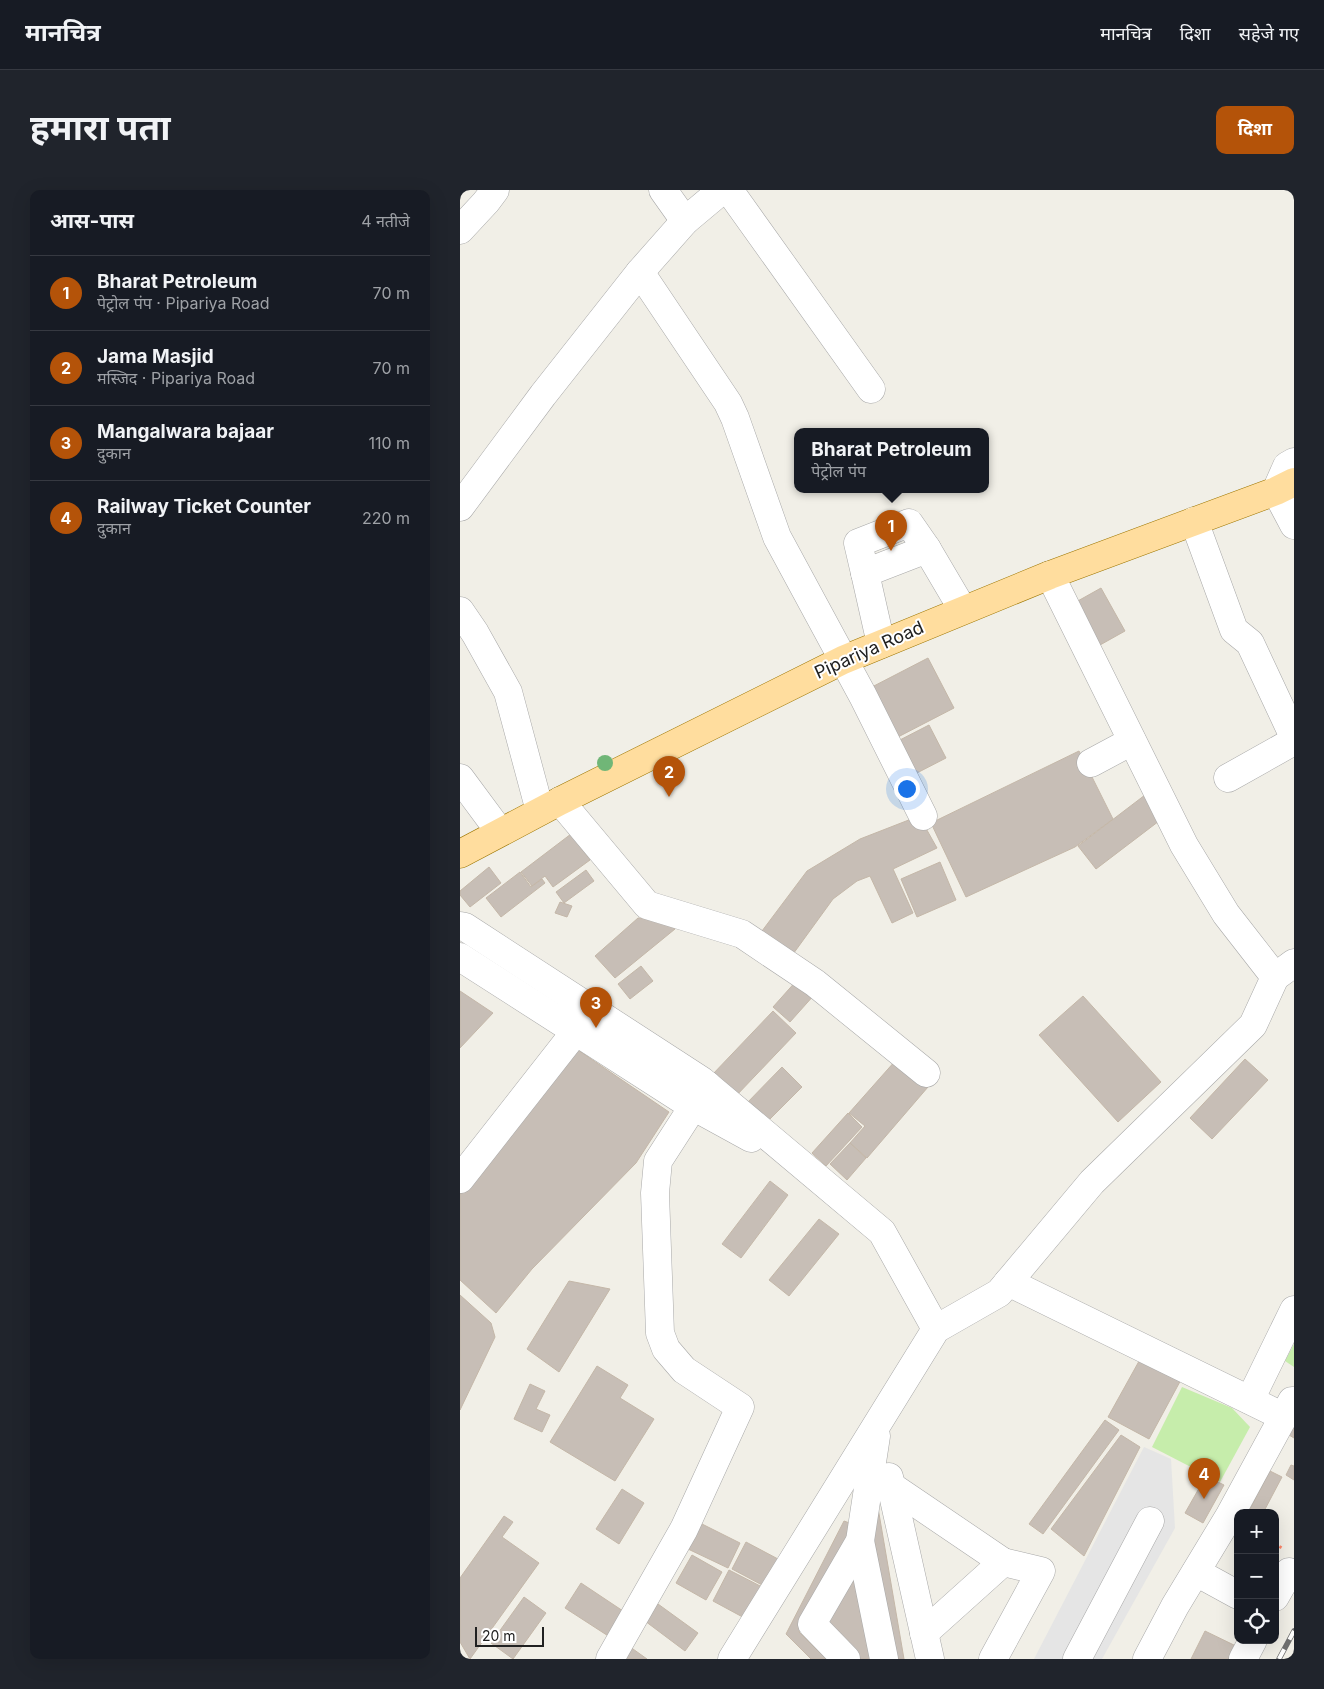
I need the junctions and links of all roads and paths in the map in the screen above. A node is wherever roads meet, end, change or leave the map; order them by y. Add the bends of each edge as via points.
1 (495, 190) edge
2 (663, 190) edge
3 (722, 190) edge
4 (729, 190) edge
5 (685, 221) junction
6 (460, 230) edge
7 (640, 272) junction
8 (872, 389) dead end
9 (1294, 462) edge
10 (1288, 491) edge
11 (460, 507) edge
12 (1194, 521) junction
13 (1294, 525) edge
14 (1050, 575) junction
15 (964, 610) junction
16 (460, 611) edge
17 (881, 644) junction
18 (842, 660) junction
19 (1294, 739) edge
20 (1132, 741) junction
21 (1092, 763) dead end
22 (460, 778) edge
23 (1228, 778) dead end
24 (550, 806) junction
25 (923, 816) dead end
26 (500, 832) junction
27 (460, 854) edge
28 (460, 926) edge
29 (460, 957) edge
30 (1284, 970) edge
31 (590, 1008) junction
32 (576, 1032) junction
33 (926, 1073) dead end
34 (700, 1096) junction
35 (460, 1179) edge
36 (1008, 1282) junction
37 (1294, 1310) edge
38 (936, 1328) junction
39 (1250, 1400) junction
40 (1289, 1409) edge
41 (877, 1424) junction
42 (891, 1486) junction
43 (1150, 1521) dead end
44 (860, 1541) junction
45 (1004, 1562) junction
46 (1196, 1572) junction
47 (1289, 1572) dead end
48 (1279, 1590) edge
49 (1234, 1592) edge
50 (1251, 1644) edge
51 (927, 1646) edge
52 (610, 1659) edge
53 (732, 1659) edge
54 (846, 1659) edge
55 (884, 1659) edge
56 (993, 1659) edge
57 (1077, 1659) edge
58 (1147, 1659) edge
59 (1243, 1659) edge

1 - 6 street
2 - 5 street
3 - 5 street
4 - 8 street
5 - 7 street
7 - 11 street
7 - 18 street via 728,403 777,537
9 - 10 street via 1286,466
10 - 12 main road, Pipariya Road
10 - 13 street
12 - 14 main road, Pipariya Road
12 - 19 street via 1234,630 1250,643
14 - 15 main road, Pipariya Road
14 - 20 street
15 - 17 main road, Pipariya Road
15 - 17 street via 928,549 865,573
16 - 24 street via 508,692
17 - 18 main road, Pipariya Road
18 - 24 main road, Pipariya Road
18 - 25 street via 864,696
19 - 23 street
20 - 21 street
20 - 30 street via 1184,845 1226,914
22 - 26 street
24 - 26 main road, Pipariya Road
24 - 33 street via 647,904 742,934 815,983
26 - 27 main road, Pipariya Road
28 - 31 street
29 - 32 street
30 - 36 street via 1253,1025 1092,1182
31 - 32 street
31 - 34 street
32 - 34 street
32 - 35 street
34 - 38 street via 801,1165 882,1232
34 - 52 street via 658,1161 654,1193 660,1333 666,1349 684,1370 740,1407 684,1529
36 - 38 street via 999,1292
36 - 39 street
37 - 39 street
38 - 41 street
39 - 40 street
40 - 46 street
41 - 42 street
41 - 44 street
41 - 53 street
42 - 45 street
42 - 51 street
43 - 57 street
44 - 54 street via 812,1624
44 - 55 street
45 - 51 street
45 - 56 street via 1041,1571
46 - 49 street
46 - 58 street
47 - 48 street
50 - 59 street

